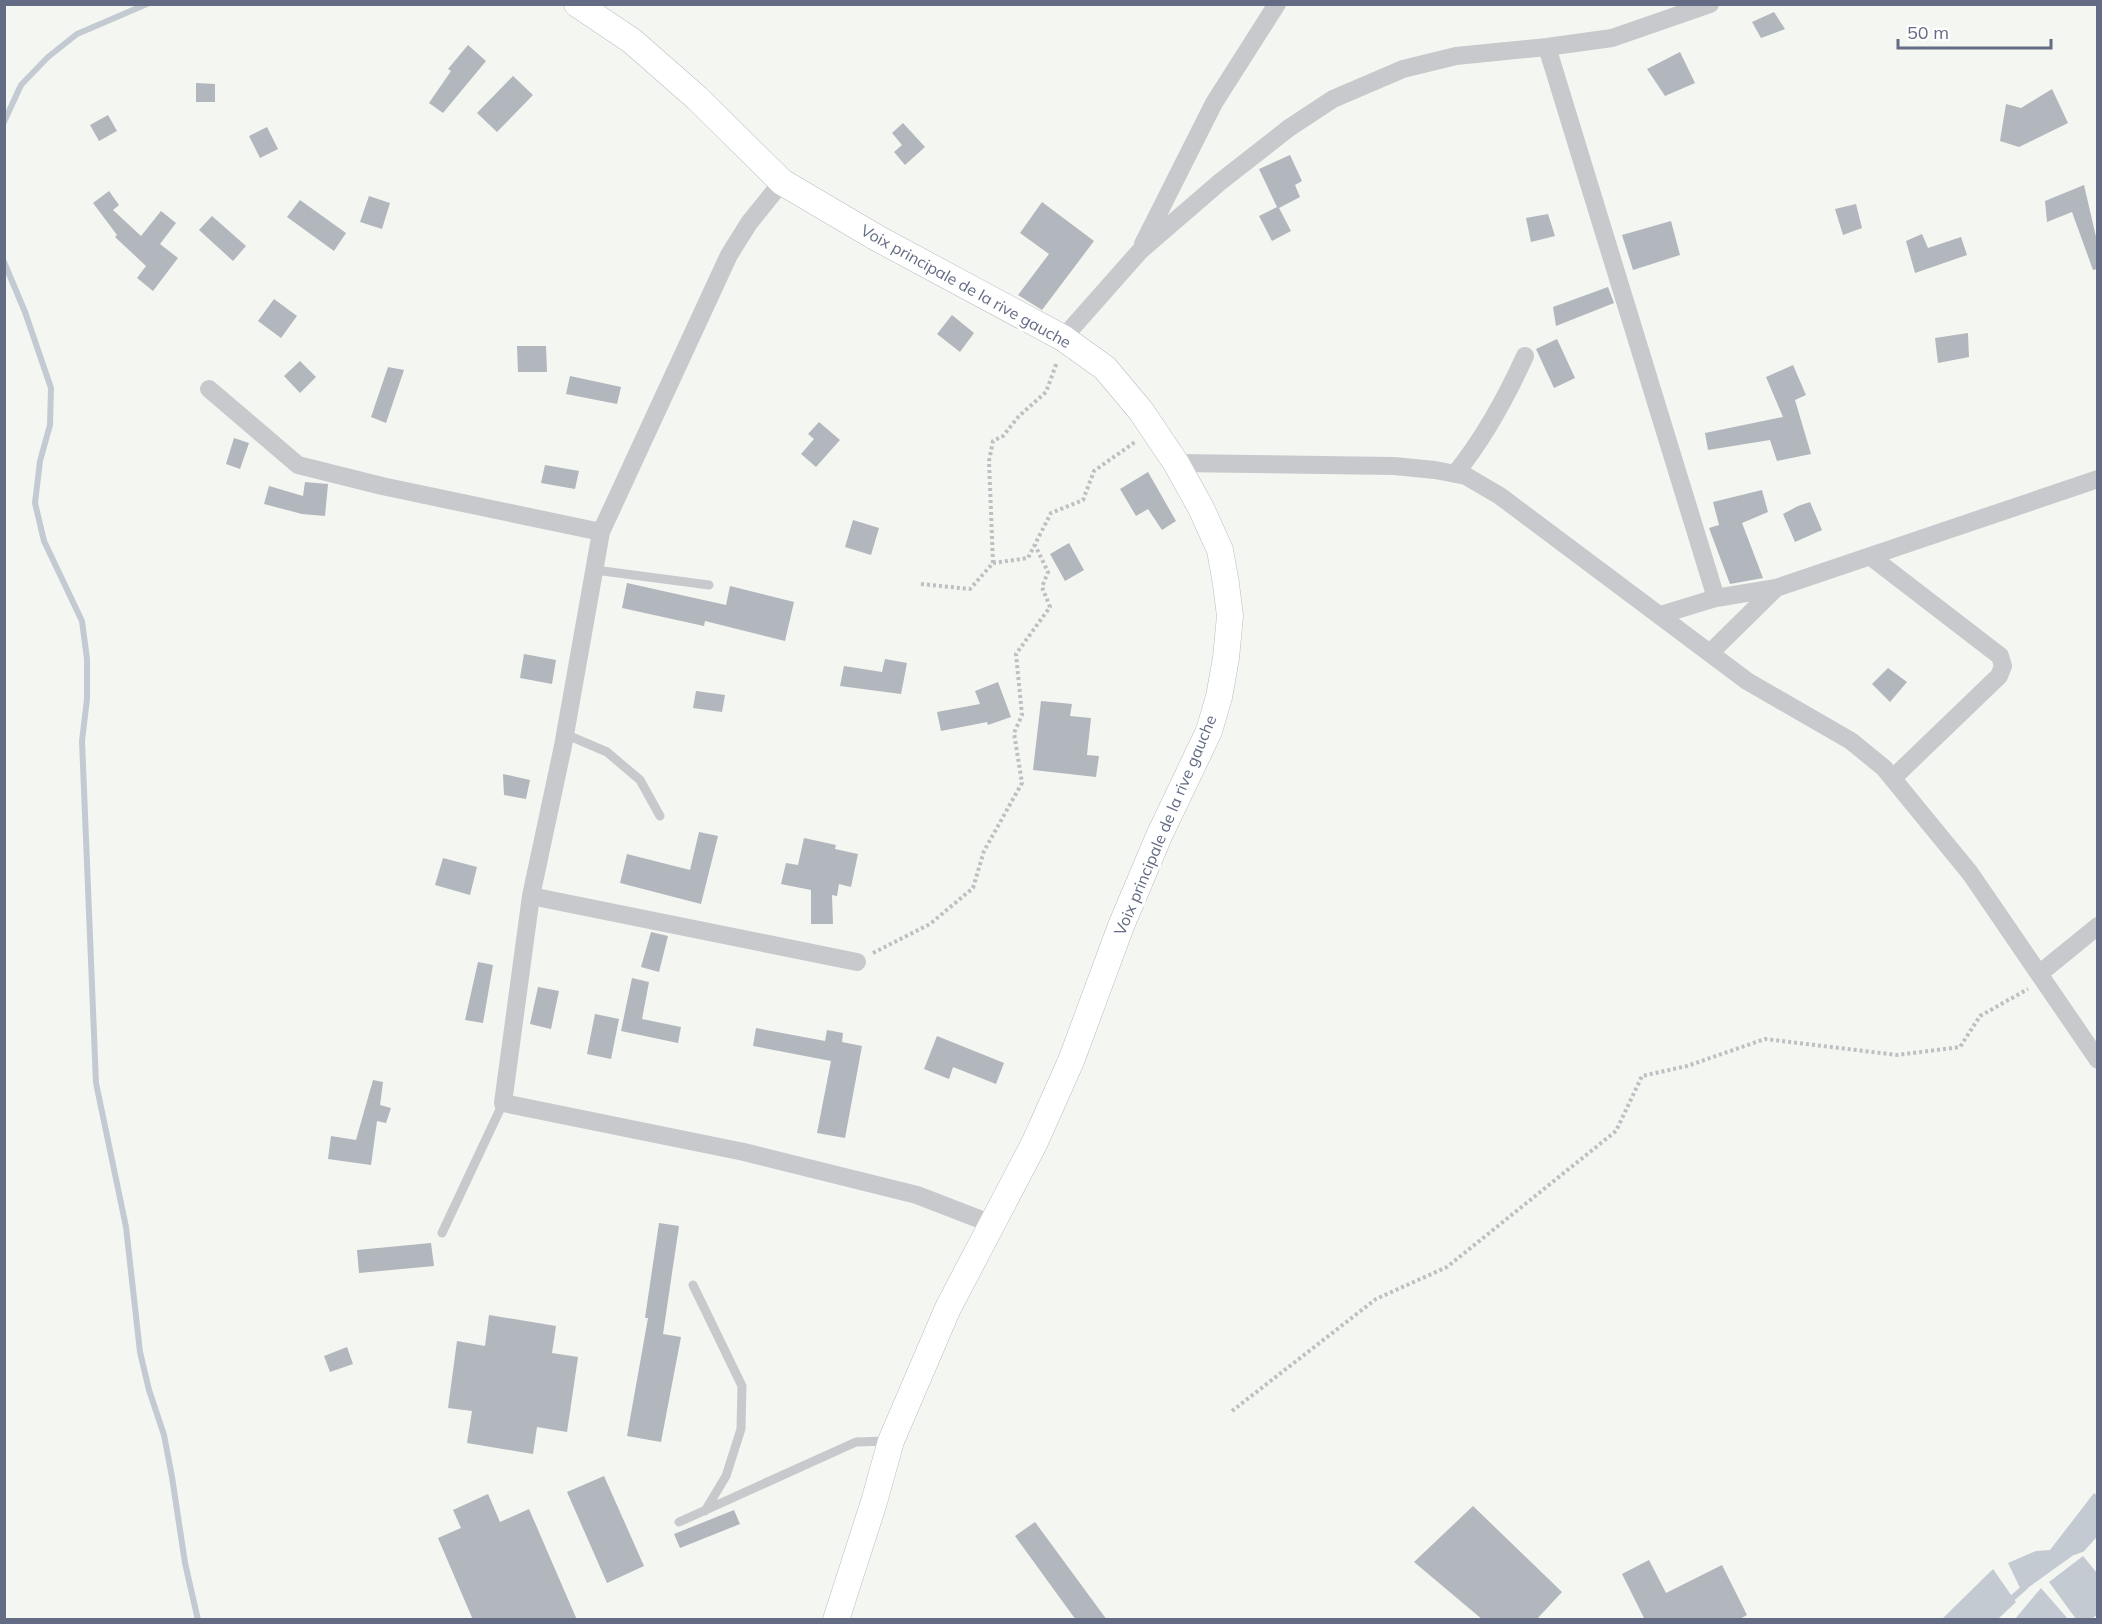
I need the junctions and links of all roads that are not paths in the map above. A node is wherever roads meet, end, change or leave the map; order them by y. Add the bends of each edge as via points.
1 (576, 4) edge
2 (1277, 4) edge
3 (1710, 4) edge
4 (1547, 47) junction
5 (782, 182) junction
6 (1140, 251) junction
7 (1063, 338) junction
8 (1525, 356) dead end
9 (209, 388) dead end
10 (1176, 463) junction
11 (1455, 474) junction
12 (2097, 479) edge
13 (602, 532) junction
14 (1870, 556) junction
15 (595, 570) junction
16 (709, 585) dead end
17 (1776, 588) junction
18 (1716, 598) junction
19 (1660, 615) junction
20 (1710, 653) junction
21 (565, 734) junction
22 (1893, 778) junction
23 (660, 816) dead end
24 (531, 896) junction
25 (2097, 926) edge
26 (856, 962) road end
27 (2039, 974) junction
28 (2097, 1060) edge
29 (503, 1103) junction
30 (992, 1224) junction
31 (441, 1233) dead end
32 (693, 1285) dead end
33 (891, 1441) junction
34 (705, 1511) junction
35 (679, 1522) dead end
36 (836, 1620) edge

1 - 5 street, Voix principale de la rive gauche via 632,41
2 - 6 street via 1214,103
3 - 4 street via 1612,38
4 - 6 street via 1456,56 1403,69 1334,99 1220,182
4 - 18 street
5 - 7 street, Voix principale de la rive gauche
5 - 13 street via 729,255
6 - 7 street
7 - 10 street, Voix principale de la rive gauche via 1104,368 1141,411
8 - 11 street via 1498,411
9 - 13 street via 298,465
10 - 11 street via 1394,466
10 - 30 street, Voix principale de la rive gauche via 1220,550 1230,616 1219,697 1209,730 1121,926 1071,1061
11 - 19 street via 1466,476 1500,496
12 - 14 street
13 - 15 street
14 - 17 street
14 - 22 street via 2000,656 2003,666 2000,676
15 - 16 lane
15 - 21 street
17 - 18 street
17 - 20 street
18 - 19 street
19 - 20 street
20 - 22 street via 1748,681 1851,741
21 - 23 lane via 607,752 640,780
21 - 24 street
22 - 27 street via 1970,873
24 - 26 street
24 - 29 street
25 - 27 street
27 - 28 street
29 - 30 street via 825,1172 917,1195
29 - 31 lane
30 - 33 street, Voix principale de la rive gauche via 948,1308
32 - 34 lane via 742,1386 741,1429 726,1476
33 - 34 lane via 856,1442
33 - 36 street, Voix principale de la rive gauche
34 - 35 lane

